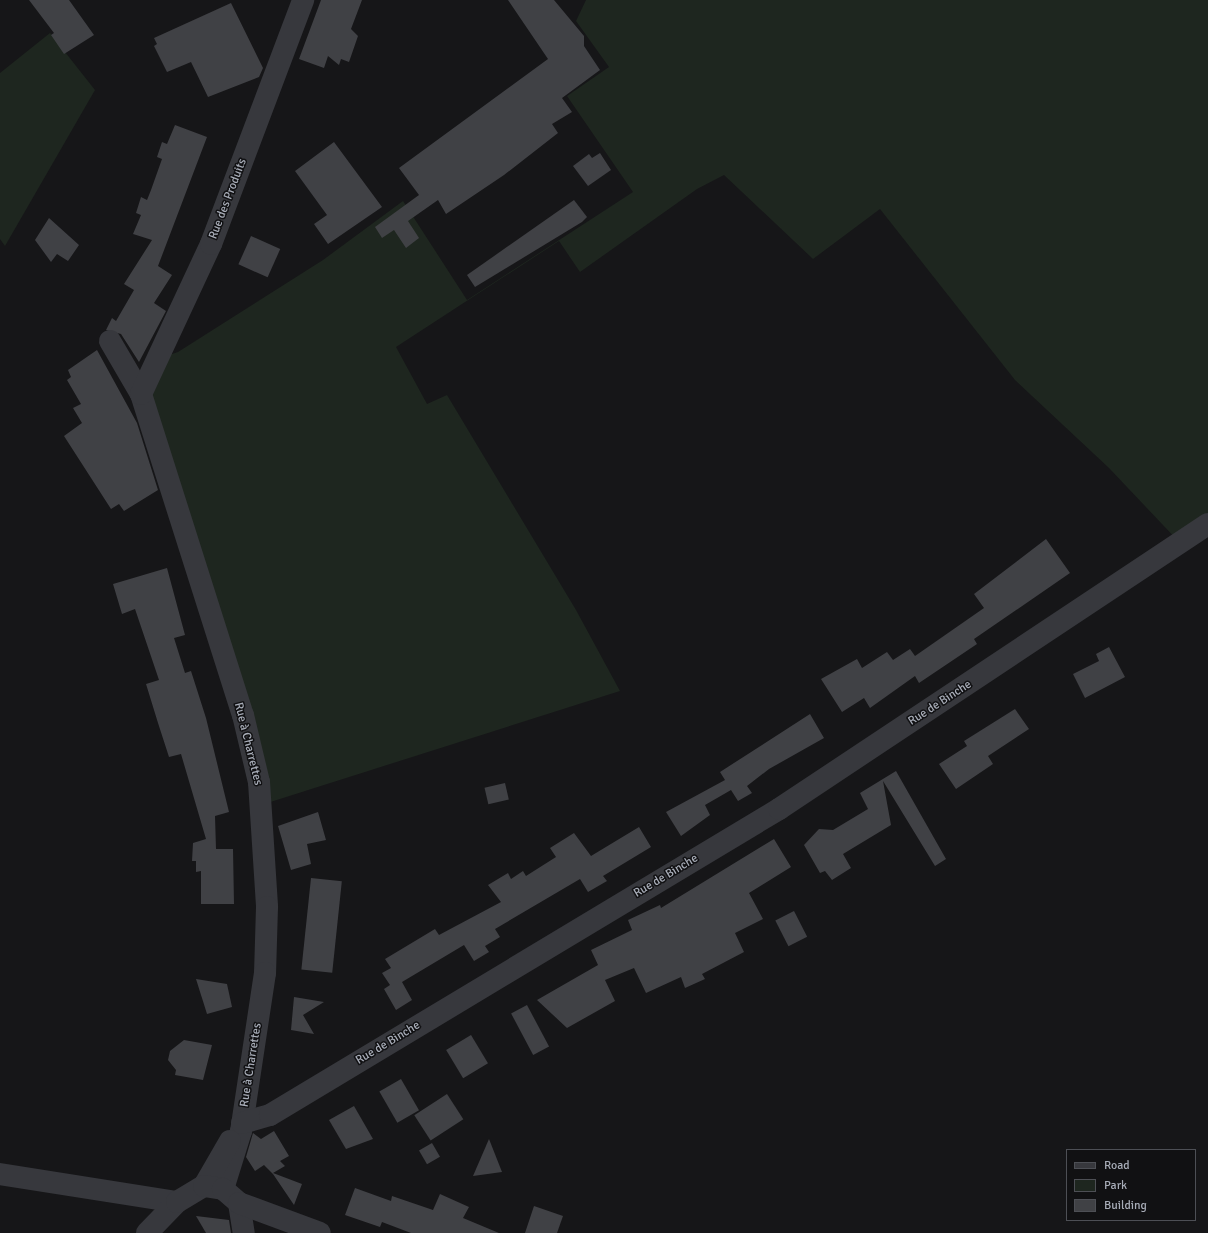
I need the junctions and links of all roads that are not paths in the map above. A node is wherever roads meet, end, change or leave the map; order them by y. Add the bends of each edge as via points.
1 (303, 0) edge
2 (110, 341) dead end
3 (140, 394) junction
4 (1208, 524) edge
5 (242, 1127) junction
6 (0, 1174) edge
7 (214, 1187) junction
8 (177, 1202) junction
9 (239, 1203) junction
10 (146, 1233) edge
11 (244, 1233) edge
12 (320, 1233) edge

1 - 3 street, Rue des Produits via 211,244
2 - 3 street, Rue à Charrettes
3 - 5 street, Rue à Charrettes via 243,715 259,782 267,907 265,973
4 - 5 street, Rue de Binche via 779,809 270,1115
5 - 7 street via 228,1144
6 - 8 street
7 - 8 street
7 - 9 street
8 - 10 street
9 - 11 street
9 - 12 street

